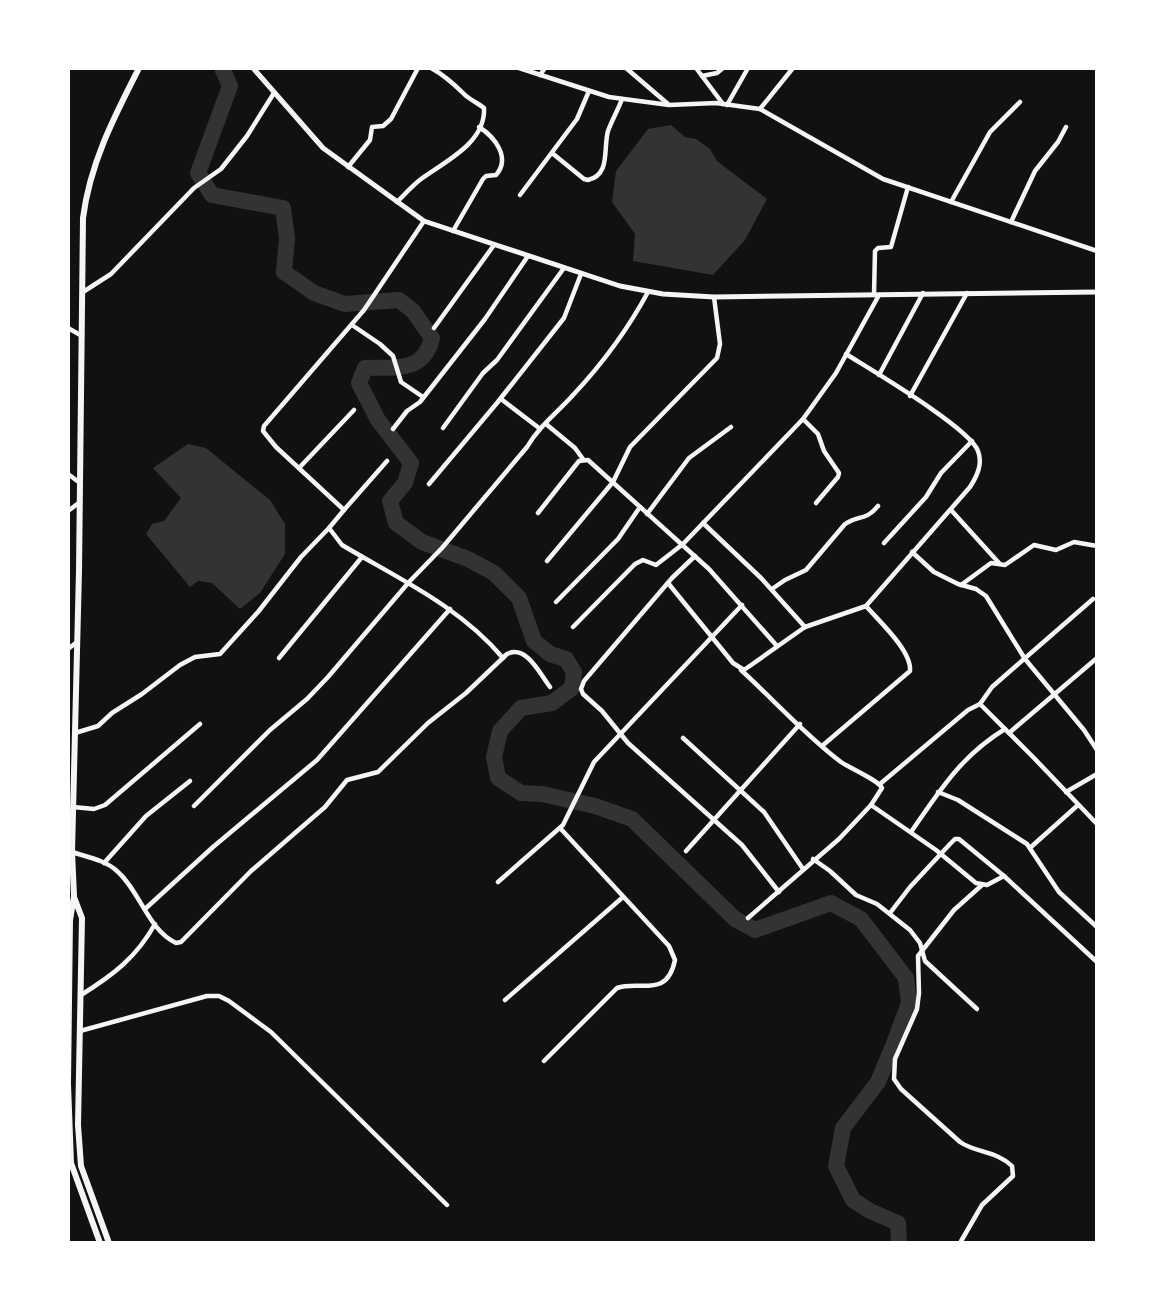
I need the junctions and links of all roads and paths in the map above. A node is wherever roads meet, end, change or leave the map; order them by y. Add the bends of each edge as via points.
1 (139, 68) edge
2 (253, 68) edge
3 (418, 68) edge
4 (430, 68) edge
5 (519, 68) edge
6 (545, 68) edge
7 (626, 68) edge
8 (696, 68) edge
9 (723, 68) edge
10 (748, 68) edge
11 (793, 68) edge
12 (541, 75) junction
13 (702, 76) junction
14 (589, 91) junction
15 (274, 93) junction
16 (622, 99) junction
17 (1020, 102) dead end
18 (725, 104) junction
19 (669, 105) junction
20 (760, 109) junction
21 (479, 127) junction
22 (1066, 127) dead end
23 (552, 153) junction
24 (348, 168) junction
25 (908, 187) junction
26 (520, 195) dead end
27 (397, 202) junction
28 (951, 202) junction
29 (424, 221) junction
30 (1011, 222) junction
31 (453, 232) junction
32 (494, 245) junction
33 (1097, 251) edge
34 (527, 256) junction
35 (564, 268) junction
36 (581, 274) junction
37 (83, 292) junction
38 (648, 292) junction
39 (1097, 292) edge
40 (923, 293) junction
41 (967, 293) junction
42 (876, 295) junction
43 (715, 297) junction
44 (352, 325) junction
45 (68, 328) edge
46 (434, 328) dead end
47 (82, 337) junction
48 (846, 354) junction
49 (878, 375) junction
50 (910, 396) junction
51 (423, 397) junction
52 (500, 398) junction
53 (354, 410) dead end
54 (803, 419) junction
55 (546, 424) junction
56 (731, 427) dead end
57 (443, 428) dead end
58 (539, 428) junction
59 (393, 429) dead end
60 (972, 441) junction
61 (583, 459) junction
62 (387, 461) dead end
63 (299, 468) junction
64 (68, 474) edge
65 (613, 482) junction
66 (80, 484) junction
67 (429, 484) dead end
68 (80, 502) junction
69 (816, 503) dead end
70 (878, 506) dead end
71 (640, 507) junction
72 (344, 510) junction
73 (951, 510) junction
74 (68, 511) edge
75 (538, 513) dead end
76 (647, 514) junction
77 (703, 523) junction
78 (329, 528) junction
79 (884, 543) dead end
80 (683, 544) junction
81 (1097, 546) edge
82 (912, 552) junction
83 (695, 556) junction
84 (362, 557) junction
85 (547, 561) dead end
86 (999, 564) junction
87 (409, 582) junction
88 (668, 583) junction
89 (961, 585) junction
90 (772, 589) junction
91 (1093, 599) dead end
92 (556, 602) dead end
93 (742, 606) junction
94 (866, 606) junction
95 (450, 609) junction
96 (573, 627) dead end
97 (805, 627) junction
98 (713, 635) junction
99 (77, 642) junction
100 (777, 646) junction
101 (68, 649) edge
102 (1097, 657) edge
103 (279, 658) dead end
104 (503, 658) junction
105 (1025, 659) junction
106 (739, 668) junction
107 (550, 687) dead end
108 (1053, 695) junction
109 (980, 704) junction
110 (200, 724) dead end
111 (800, 724) junction
112 (1007, 731) junction
113 (75, 734) junction
114 (621, 735) junction
115 (683, 738) dead end
116 (822, 746) junction
117 (1097, 750) edge
118 (1097, 774) edge
119 (190, 781) dead end
120 (880, 784) junction
121 (741, 791) junction
122 (938, 792) junction
123 (1066, 792) junction
124 (871, 805) junction
125 (1078, 805) junction
126 (194, 806) dead end
127 (73, 807) junction
128 (714, 819) junction
129 (1097, 824) edge
130 (560, 828) junction
131 (911, 832) junction
132 (1031, 847) junction
133 (685, 851) dead end
134 (72, 852) junction
135 (941, 855) junction
136 (813, 859) junction
137 (104, 863) junction
138 (803, 869) junction
139 (1004, 876) junction
140 (498, 882) dead end
141 (982, 885) junction
142 (779, 892) junction
143 (74, 895) junction
144 (623, 897) junction
145 (145, 909) junction
146 (890, 913) junction
147 (748, 918) dead end
148 (155, 924) junction
149 (1097, 927) edge
150 (921, 951) junction
151 (1097, 962) edge
152 (80, 996) junction
153 (505, 1000) dead end
154 (977, 1009) dead end
155 (80, 1031) junction
156 (544, 1061) dead end
157 (69, 1162) edge
158 (447, 1205) dead end
159 (100, 1243) edge
160 (109, 1243) edge
161 (960, 1243) edge

1 - 37 main road via 91,174 83,218
2 - 15 street
3 - 24 street via 391,119 372,127 370,140
4 - 21 street via 484,108
5 - 12 street
6 - 12 street
7 - 19 street
8 - 13 street
9 - 13 street
10 - 18 street
11 - 20 street
12 - 14 street
13 - 18 street
14 - 16 street
14 - 23 street via 577,118
15 - 24 street via 314,140
15 - 37 street via 221,169 197,185 111,274
16 - 19 street
16 - 23 street via 608,131 605,164 596,177 584,179
17 - 28 street via 990,132
18 - 19 street
18 - 20 street
20 - 25 street via 867,172
21 - 27 street via 461,152
21 - 31 street via 497,142 501,168 483,179
22 - 30 street via 1030,181
23 - 26 street
24 - 27 street
25 - 28 street
25 - 42 street via 891,247 875,251
27 - 29 street
28 - 30 street
29 - 31 street
29 - 44 street
30 - 33 street
31 - 32 street
32 - 34 street
32 - 46 street
34 - 35 street
34 - 51 street via 480,327
35 - 36 street
35 - 57 street
36 - 38 street
36 - 52 street via 564,318
37 - 47 main road
38 - 43 street
38 - 55 street via 597,368
39 - 41 street
40 - 41 street
40 - 42 street
40 - 49 street
41 - 50 street
42 - 43 street
42 - 48 street
43 - 65 street via 717,358 630,447
44 - 51 street via 396,360 401,382
44 - 63 street via 264,426 265,436
45 - 47 street
47 - 66 main road
48 - 49 street
48 - 54 street
49 - 50 street
50 - 60 street
51 - 59 street
52 - 58 street
52 - 67 street
53 - 63 street
54 - 69 street via 818,435 839,473
54 - 77 street
55 - 58 street
55 - 61 street
56 - 76 street via 689,458
58 - 87 street via 443,548
60 - 73 street via 980,455 978,473
60 - 79 street
61 - 65 street
61 - 75 street
62 - 72 street
63 - 72 street
64 - 66 street
65 - 71 street
65 - 85 street
66 - 68 main road
68 - 74 street
68 - 99 main road
70 - 90 street via 869,516 845,524 806,570
71 - 76 street
71 - 92 street via 618,539
72 - 78 street
73 - 82 street
73 - 86 street
76 - 80 street
77 - 80 street
77 - 90 street
78 - 84 street via 342,545
78 - 113 street via 220,654 195,657 180,665 98,726
80 - 83 street
80 - 96 street via 656,565 643,560 635,564
81 - 86 street via 1074,542 1051,550 1034,545 1005,565
82 - 89 street via 934,572
82 - 94 street
83 - 88 street
83 - 93 street
84 - 87 street
84 - 103 street
86 - 89 street via 991,564
87 - 95 street
87 - 126 street via 316,689
88 - 98 street
88 - 114 street via 582,684 583,694
89 - 105 street via 986,596
90 - 97 street
91 - 105 street
93 - 98 street
93 - 100 street
94 - 97 street
94 - 116 street via 903,649 910,671
95 - 104 street
95 - 145 street via 317,760
97 - 100 street
98 - 106 street
98 - 114 street
99 - 101 street
99 - 113 main road
100 - 106 street via 748,668
102 - 108 street
104 - 107 street via 519,651
104 - 148 street via 378,772 347,780 325,807 181,942 172,941
105 - 108 street
105 - 109 street via 992,687
106 - 111 street
108 - 112 street
108 - 117 street
109 - 112 street
109 - 120 street
110 - 127 street via 105,805
111 - 116 street
111 - 121 street
112 - 122 street via 967,757
112 - 123 street
113 - 127 main road
114 - 128 street
114 - 130 street via 594,762
115 - 121 street
116 - 120 street via 855,772
118 - 123 street
119 - 137 street via 146,816
120 - 124 street
121 - 128 street
121 - 138 street via 764,813
122 - 131 street
122 - 132 street
123 - 125 street
124 - 131 street
124 - 136 street
125 - 129 street
125 - 132 street
127 - 134 main road
128 - 133 street
128 - 142 street
130 - 140 street
130 - 144 street
131 - 135 street
132 - 149 street via 1059,892
134 - 137 street
134 - 143 main road
135 - 139 street via 959,839
135 - 141 street
135 - 146 street
136 - 138 street
136 - 146 street via 856,895
137 - 145 street via 118,872
138 - 142 street
139 - 141 street
139 - 151 street
141 - 150 street via 954,910
142 - 147 street
143 - 152 main road via 82,918
143 - 157 main road via 70,919
144 - 153 street
144 - 156 street via 669,946 675,960 671,972 652,986 617,988
145 - 148 street
146 - 150 street via 917,937
148 - 152 street via 131,958
150 - 154 street via 925,961
150 - 161 street via 916,962 917,1009 895,1059 897,1084 960,1142 999,1156 1014,1171 982,1205
152 - 155 main road
155 - 158 street via 196,998 219,996 271,1032
155 - 160 main road via 81,1166
157 - 159 main road

